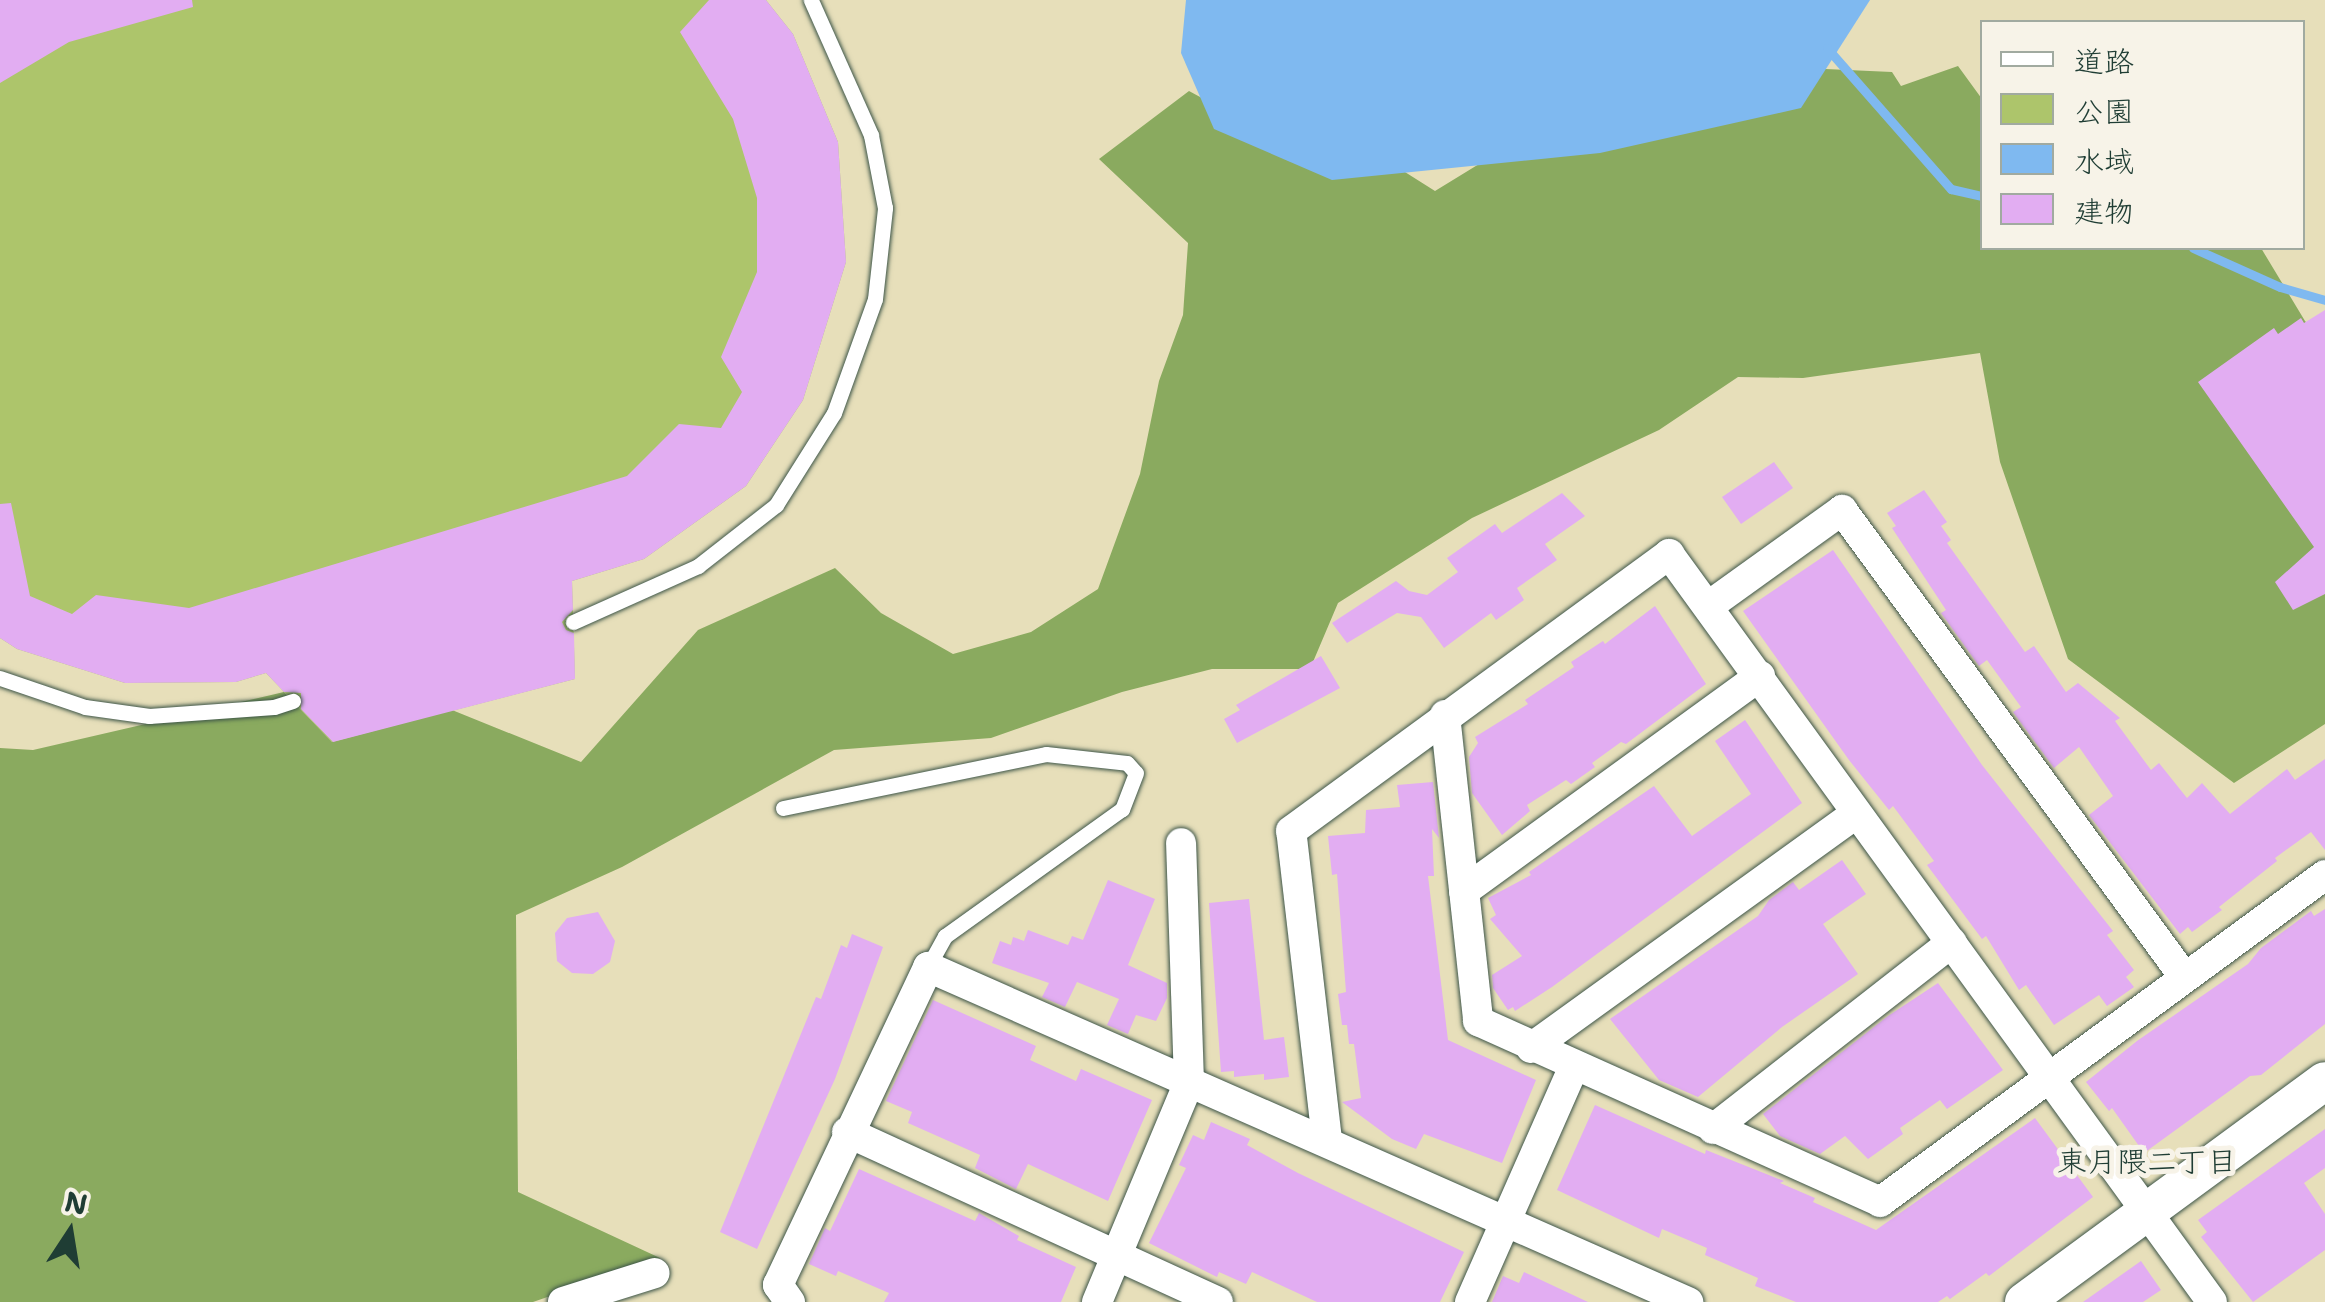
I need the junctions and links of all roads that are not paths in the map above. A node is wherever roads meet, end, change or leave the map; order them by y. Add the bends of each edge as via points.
1 (811, 0) edge
2 (1710, 606) junction
3 (574, 622) dead end
4 (1760, 676) junction
5 (0, 678) edge
6 (293, 701) dead end
7 (1445, 715) junction
8 (783, 808) dead end
9 (1856, 814) junction
10 (1182, 843) dead end
11 (2325, 876) edge
12 (1464, 891) junction
13 (1952, 942) junction
14 (928, 967) junction
15 (2185, 978) junction
16 (1531, 1048) junction
17 (1574, 1066) junction
18 (2050, 1081) junction
19 (2325, 1081) edge
20 (1189, 1082) junction
21 (1713, 1129) junction
22 (847, 1132) junction
23 (1327, 1140) junction
24 (2148, 1212) junction
25 (1504, 1224) junction
26 (1116, 1258) junction
27 (655, 1273) dead end
28 (564, 1302) edge
29 (790, 1302) edge
30 (1096, 1302) edge
31 (1218, 1302) edge
32 (1470, 1302) edge
33 (1688, 1302) edge
34 (2024, 1302) edge
35 (2212, 1302) edge

1 - 3 lane via 871,136 885,208 875,299 834,413 776,505 698,566
2 - 4 street
2 - 7 street via 1669,554
2 - 15 street via 1842,510
4 - 9 street
4 - 12 street
5 - 6 lane via 85,707 149,716
7 - 12 street
7 - 23 street via 1291,831
8 - 14 lane via 1046,754 1126,763 1136,772 1122,809 945,936
9 - 13 street
9 - 16 street
10 - 20 street
11 - 15 street
12 - 16 street via 1478,1021
13 - 18 street
13 - 21 street
14 - 20 street
14 - 22 street
15 - 18 street
16 - 17 street
17 - 21 street
17 - 25 street
18 - 21 street via 1880,1202
18 - 24 street
19 - 24 street
20 - 23 street
20 - 26 street
22 - 26 street
22 - 29 street via 778,1285
23 - 25 street
24 - 34 street
24 - 35 street
25 - 32 street
25 - 33 street
26 - 30 street
26 - 31 street
27 - 28 street

